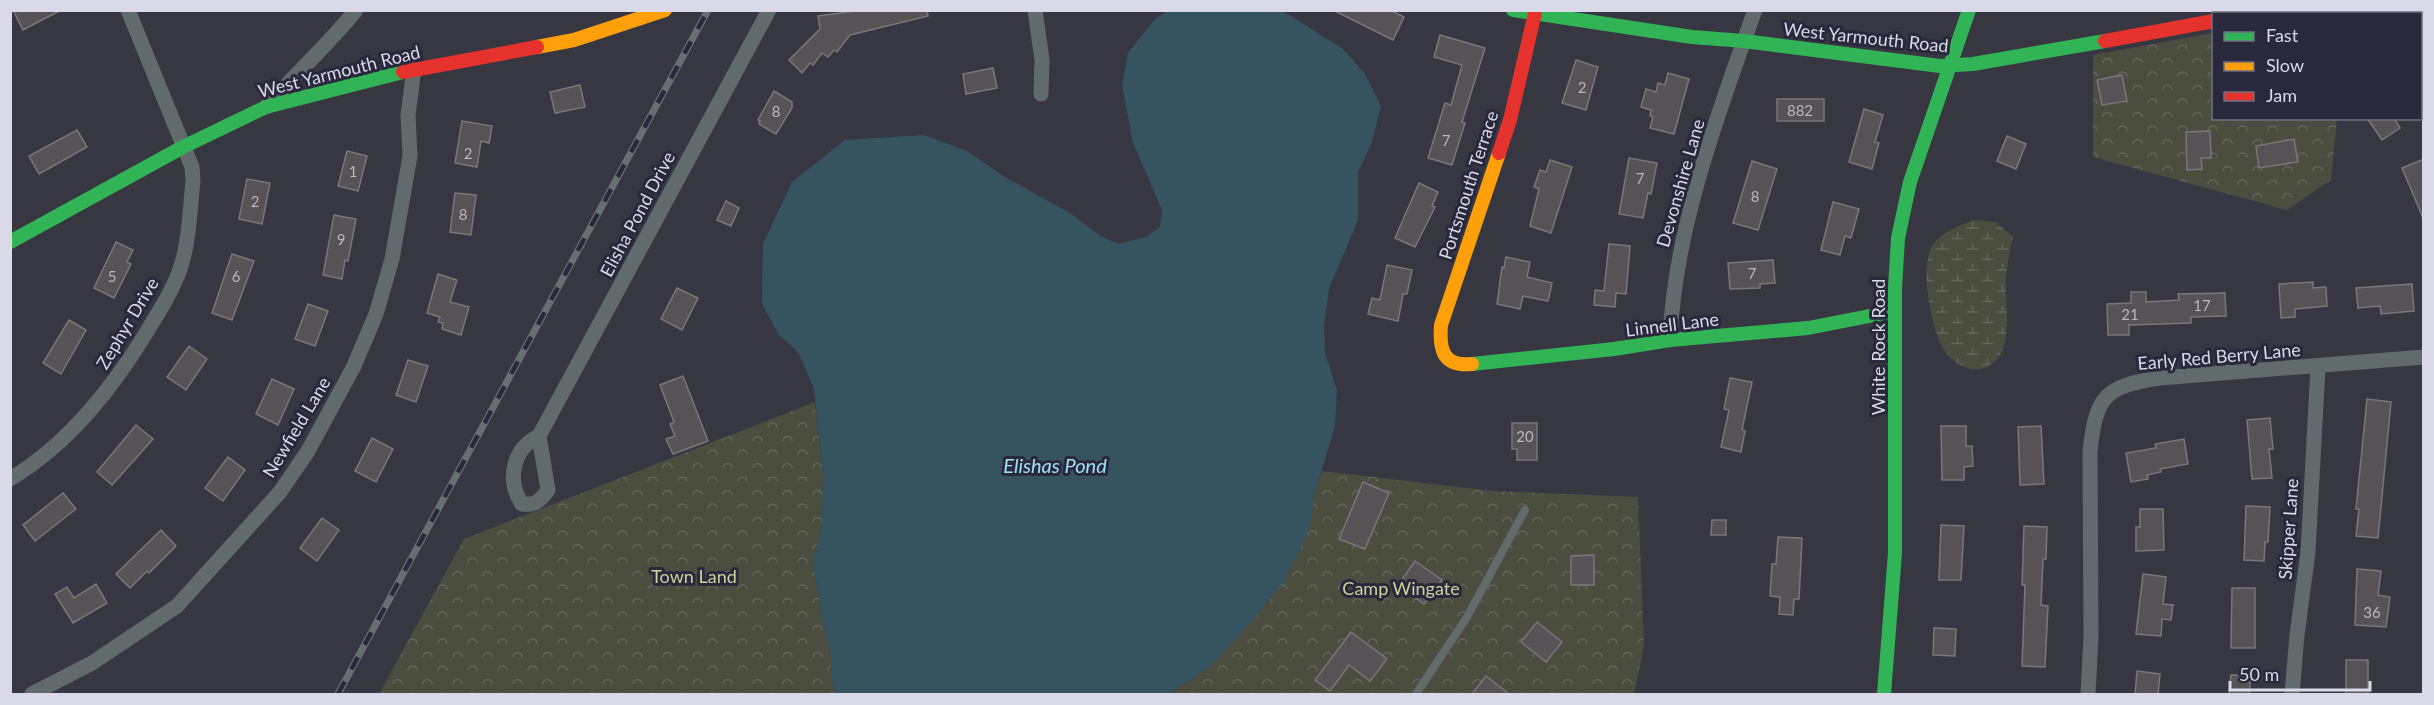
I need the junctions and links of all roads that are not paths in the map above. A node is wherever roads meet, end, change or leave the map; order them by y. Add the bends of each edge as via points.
1 (128, 10) edge
2 (356, 10) edge
3 (665, 10) edge
4 (769, 10) edge
5 (1035, 10) edge
6 (1514, 10) edge
7 (1755, 10) edge
8 (1968, 10) edge
9 (1535, 13) junction
10 (2212, 21) edge
11 (1744, 41) junction
12 (1950, 66) junction
13 (414, 69) junction
14 (1041, 94) dead end
15 (266, 107) junction
16 (183, 147) junction
17 (10, 242) edge
18 (1894, 311) junction
19 (1670, 340) junction
20 (2424, 357) edge
21 (1453, 363) joint
22 (2318, 367) junction
23 (539, 436) dead end
24 (10, 479) edge
25 (1525, 510) dead end
26 (32, 694) edge
27 (1416, 694) edge
28 (1884, 694) edge
29 (2088, 694) edge
30 (2292, 694) edge

1 - 16 street, Zephyr Drive
2 - 15 street
3 - 13 street, West Yarmouth Road via 574,40
4 - 23 street, Elisha Pond Drive
5 - 14 street via 1042,60
6 - 9 street, West Yarmouth Road
7 - 11 street, Devonshire Lane
8 - 12 street, White Rock Road
9 - 11 street, West Yarmouth Road
9 - 21 street, Portsmouth Terrace via 1510,120 1441,325 1442,354
10 - 12 street, West Yarmouth Road
11 - 12 street, West Yarmouth Road via 1915,65
11 - 19 street, Devonshire Lane via 1699,182 1674,278
12 - 18 street, White Rock Road via 1903,210 1895,262
13 - 15 street, West Yarmouth Road
13 - 26 street, Newfield Lane via 408,115 410,156 392,259 376,314 354,366 308,451 280,492 177,606 92,663
15 - 16 street, West Yarmouth Road
16 - 17 street, West Yarmouth Road
16 - 24 street, Zephyr Drive via 193,181 180,270 167,298 123,371 99,401 49,450
18 - 19 street, Linnell Lane via 1808,328
18 - 28 street, White Rock Road via 1895,553
19 - 21 street, Linnell Lane via 1614,350
20 - 22 street, Early Red Berry Lane
22 - 29 street, Early Red Berry Lane via 2256,369 2134,382 2112,391 2099,405 2093,420 2091,451
22 - 30 street, Skipper Lane via 2308,552
25 - 27 lane via 1467,617

